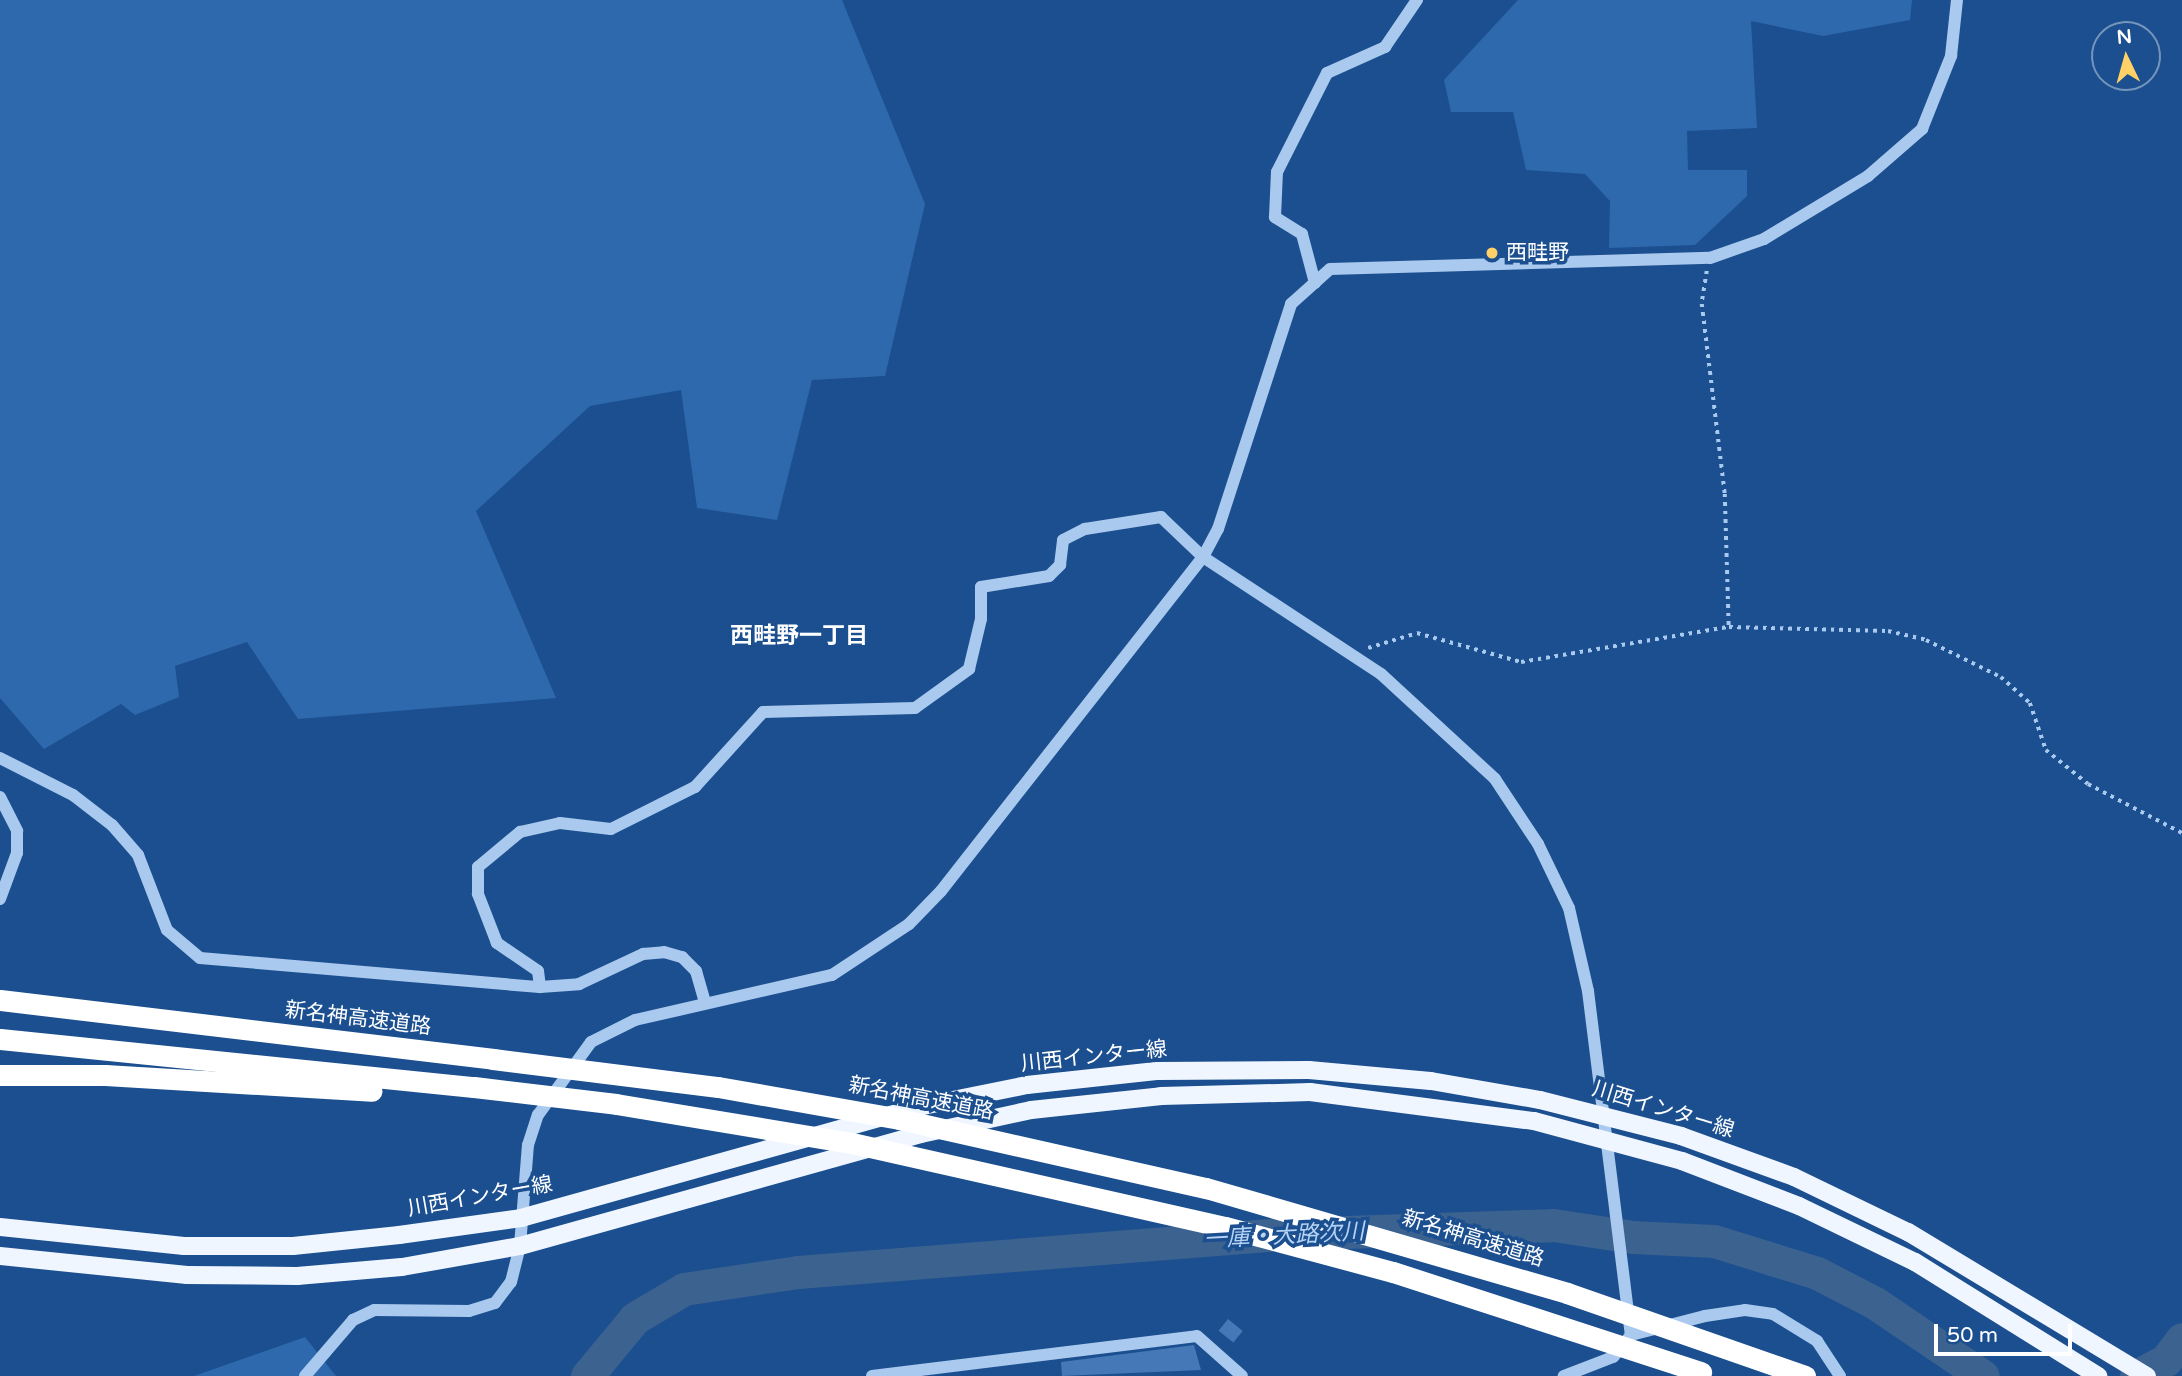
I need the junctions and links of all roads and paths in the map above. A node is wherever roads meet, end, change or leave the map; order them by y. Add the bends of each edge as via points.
1 (1417, 0) edge
2 (1957, 0) edge
3 (1710, 258) junction
4 (1315, 283) junction
5 (1203, 557) junction
6 (1729, 627) junction
7 (1352, 653) junction
8 (0, 758) edge
9 (0, 797) edge
10 (2182, 833) edge
11 (0, 899) edge
12 (540, 987) junction
13 (0, 1000) edge
14 (705, 1003) junction
15 (0, 1039) edge
16 (0, 1075) edge
17 (473, 1092) junction
18 (521, 1218) junction
19 (0, 1227) edge
20 (520, 1247) junction
21 (0, 1256) edge
22 (1631, 1335) junction
23 (903, 1374) edge
24 (1706, 1374) edge
25 (305, 1376) edge
26 (872, 1376) edge
27 (1242, 1376) edge
28 (1564, 1376) edge
29 (1805, 1376) edge
30 (1840, 1376) edge
31 (2098, 1376) edge
32 (2147, 1376) edge

1 - 4 street via 1385,47 1327,73 1277,172 1275,217 1302,234
2 - 3 street via 1951,56 1922,129 1868,176 1764,239
3 - 4 street via 1330,269
3 - 6 path via 1702,304 1725,494
4 - 5 street via 1291,304 1218,529
5 - 7 street
5 - 12 street via 1161,517 1085,529 1062,540 1060,565 1049,576 981,587 981,619 969,669 915,708 763,712 695,787 611,829 560,822 520,832 478,867 478,894 497,943 538,971
5 - 14 street via 909,925 832,975 769,994
6 - 7 path via 1521,662 1417,633
6 - 10 path via 1831,626 1926,640 2001,677 2030,703 2046,750 2088,784
7 - 22 street via 1496,779 1538,844 1569,908 1588,991
8 - 12 street via 73,795 112,825 138,855 167,930 200,958
9 - 11 street via 17,831 17,853
12 - 14 street via 579,984 643,954 664,952 682,957 696,971
13 - 29 highway, 新名神高速道路, bridge via 718,1087 898,1119 1206,1188 1567,1293
14 - 18 street via 635,1020 592,1042 538,1115 528,1145
15 - 17 highway
16 - 17 highway via 105,1075
17 - 24 highway, bridge via 616,1104 852,1143 1225,1227 1393,1272
18 - 19 main road, 川西インター線 via 293,1246 184,1246
18 - 20 street
18 - 32 main road, 川西インター線, bridge via 923,1106 1040,1084 1156,1071 1309,1070 1431,1081 1540,1100 1681,1136 1794,1177 1908,1232
20 - 21 main road, 川西インター線 via 402,1267 297,1276 97,1269
20 - 25 street via 511,1282 495,1303 469,1311 374,1310 353,1320
20 - 31 main road, 川西インター線, bridge via 817,1160 1031,1110 1161,1096 1310,1092 1534,1121 1682,1161 1799,1206 1915,1262
22 - 28 street via 1613,1357
22 - 30 street via 1745,1310 1773,1314 1817,1341
23 - 26 street
23 - 27 street via 1197,1336

